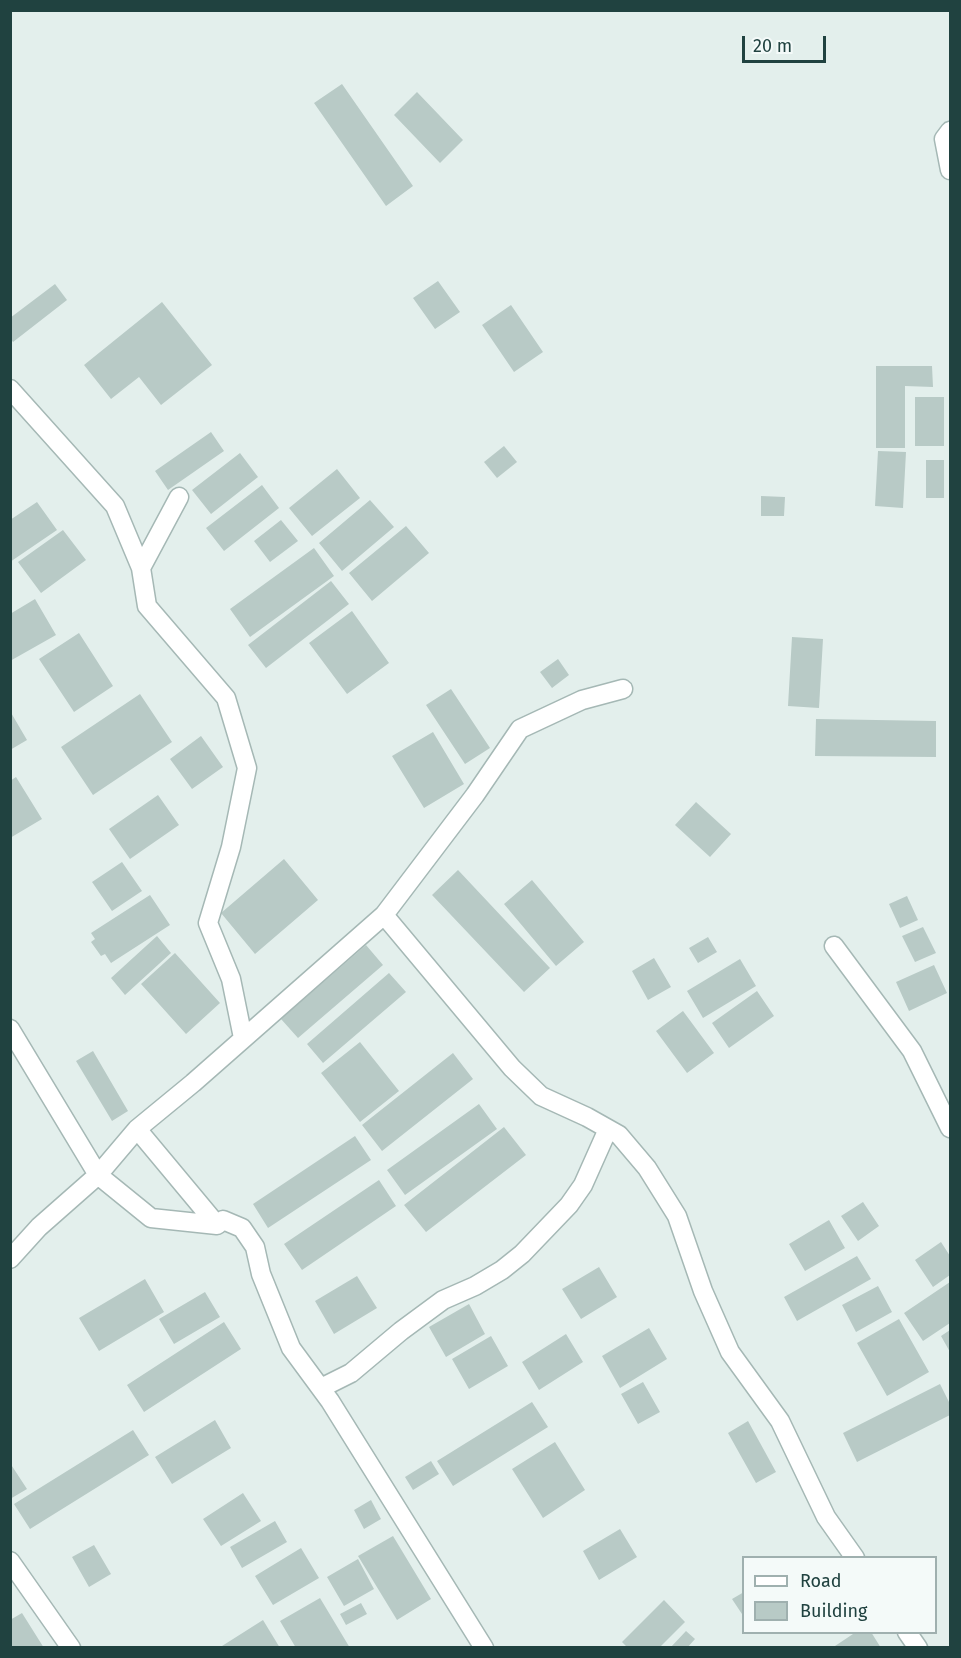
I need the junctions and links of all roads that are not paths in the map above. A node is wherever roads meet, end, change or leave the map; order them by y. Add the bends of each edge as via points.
1 (951, 131) edge
2 (951, 170) edge
3 (10, 389) edge
4 (179, 496) dead end
5 (141, 568) junction
6 (623, 689) dead end
7 (384, 915) junction
8 (834, 946) dead end
9 (10, 1029) edge
10 (243, 1038) junction
11 (951, 1128) edge
12 (137, 1129) junction
13 (608, 1129) junction
14 (98, 1175) junction
15 (218, 1225) junction
16 (10, 1259) edge
17 (321, 1388) junction
18 (854, 1556) edge
19 (10, 1561) edge
20 (908, 1634) edge
21 (71, 1647) edge
22 (484, 1647) edge
23 (918, 1647) edge

1 - 2 street via 944,139
3 - 5 street via 115,506
4 - 5 street
5 - 10 street via 147,606 226,698 247,768 231,847 208,923 231,979
6 - 7 street via 582,700 520,729
7 - 10 street
7 - 13 street via 512,1068 541,1096
8 - 11 street via 912,1051
9 - 14 street
10 - 12 street
12 - 14 street
12 - 15 street
13 - 17 street via 583,1185 522,1254 475,1286 443,1300 351,1373
13 - 18 street via 619,1135 647,1168 677,1216 703,1291 730,1352 780,1421 826,1517
14 - 15 street via 151,1218
14 - 16 street via 39,1227
15 - 17 street via 223,1220 242,1228 255,1247 261,1274 291,1348
17 - 22 street
19 - 21 street
20 - 23 street

